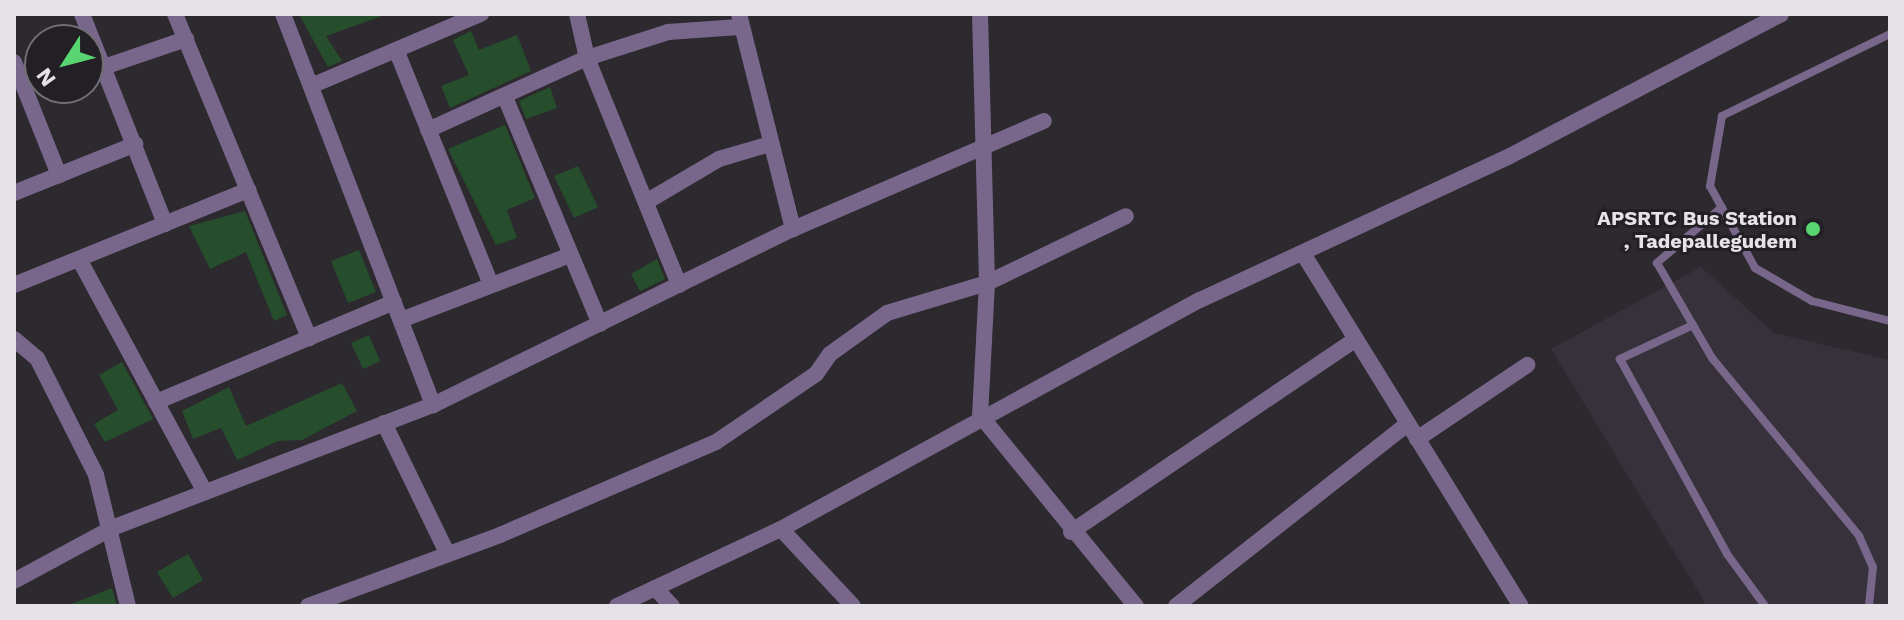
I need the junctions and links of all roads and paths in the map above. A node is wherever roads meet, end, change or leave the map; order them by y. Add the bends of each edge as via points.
1 (175, 14) edge
2 (283, 14) edge
3 (577, 14) edge
4 (666, 14) edge
5 (980, 14) edge
6 (1781, 14) edge
7 (475, 15) edge
8 (739, 20) edge
9 (668, 32) junction
10 (1890, 34) edge
11 (186, 39) junction
12 (397, 52) junction
13 (587, 58) junction
14 (14, 62) edge
15 (104, 67) joint
16 (311, 86) junction
17 (505, 97) junction
18 (22, 102) edge
19 (1044, 121) dead end
20 (428, 130) junction
21 (136, 144) junction
22 (770, 144) junction
23 (987, 149) junction
24 (59, 175) junction
25 (248, 190) junction
26 (14, 193) edge
27 (646, 202) junction
28 (1722, 207) junction
29 (1126, 216) dead end
30 (165, 224) junction
31 (793, 229) junction
32 (570, 255) junction
33 (1304, 255) junction
34 (79, 259) junction
35 (987, 283) junction
36 (14, 285) edge
37 (491, 285) junction
38 (679, 285) junction
39 (394, 302) junction
40 (401, 320) junction
41 (1890, 321) edge
42 (600, 324) junction
43 (1693, 325) junction
44 (309, 338) junction
45 (14, 339) edge
46 (1356, 339) junction
47 (1527, 365) dead end
48 (156, 402) junction
49 (433, 405) junction
50 (980, 415) junction
51 (384, 423) junction
52 (1407, 424) junction
53 (1417, 439) junction
54 (205, 492) junction
55 (112, 528) junction
56 (781, 529) junction
57 (1071, 532) junction
58 (447, 553) junction
59 (14, 581) edge
60 (655, 588) junction
61 (128, 606) edge
62 (308, 606) edge
63 (617, 606) edge
64 (672, 606) edge
65 (853, 606) edge
66 (1136, 606) edge
67 (1176, 606) edge
68 (1521, 606) edge
69 (1765, 606) edge
70 (1869, 606) edge

1 - 11 street
2 - 16 street
3 - 13 street
4 - 9 street
5 - 23 street
6 - 33 street via 1675,75
7 - 12 street
8 - 9 street
8 - 22 street
9 - 13 street
10 - 28 lane via 1722,116 1710,186
11 - 15 street
11 - 25 street
12 - 16 street
12 - 20 street
13 - 17 street
13 - 27 street
14 - 18 street
15 - 21 street
16 - 39 street
17 - 20 street
17 - 32 street
18 - 24 street
19 - 23 street
20 - 37 street
21 - 24 street
21 - 30 street
22 - 27 street via 719,159
22 - 31 street
23 - 31 street
23 - 35 street
24 - 26 street
25 - 30 street
25 - 44 street
27 - 38 street
28 - 41 lane via 1755,268 1812,301
28 - 43 lane via 1657,263
29 - 35 street
30 - 34 street
31 - 38 street
32 - 37 street
32 - 42 street
33 - 46 street
33 - 50 street via 1200,300
34 - 36 street
34 - 48 street
35 - 50 street
35 - 58 street via 887,313 830,354 816,374 716,442
37 - 40 street
38 - 42 street
39 - 40 street
39 - 44 street
40 - 49 street
42 - 49 street
43 - 69 lane via 1620,359 1727,554
43 - 70 lane via 1859,536 1873,567
44 - 48 street
45 - 55 street via 37,358 67,410
46 - 52 street
46 - 57 street
47 - 53 street
48 - 54 street
49 - 51 street
50 - 56 street
50 - 57 street
51 - 54 street
51 - 58 street
52 - 53 street
52 - 67 street
53 - 68 street
54 - 55 street
55 - 59 street
55 - 61 street
56 - 60 street
56 - 65 street
57 - 66 street
58 - 62 street
60 - 63 street
60 - 64 street

